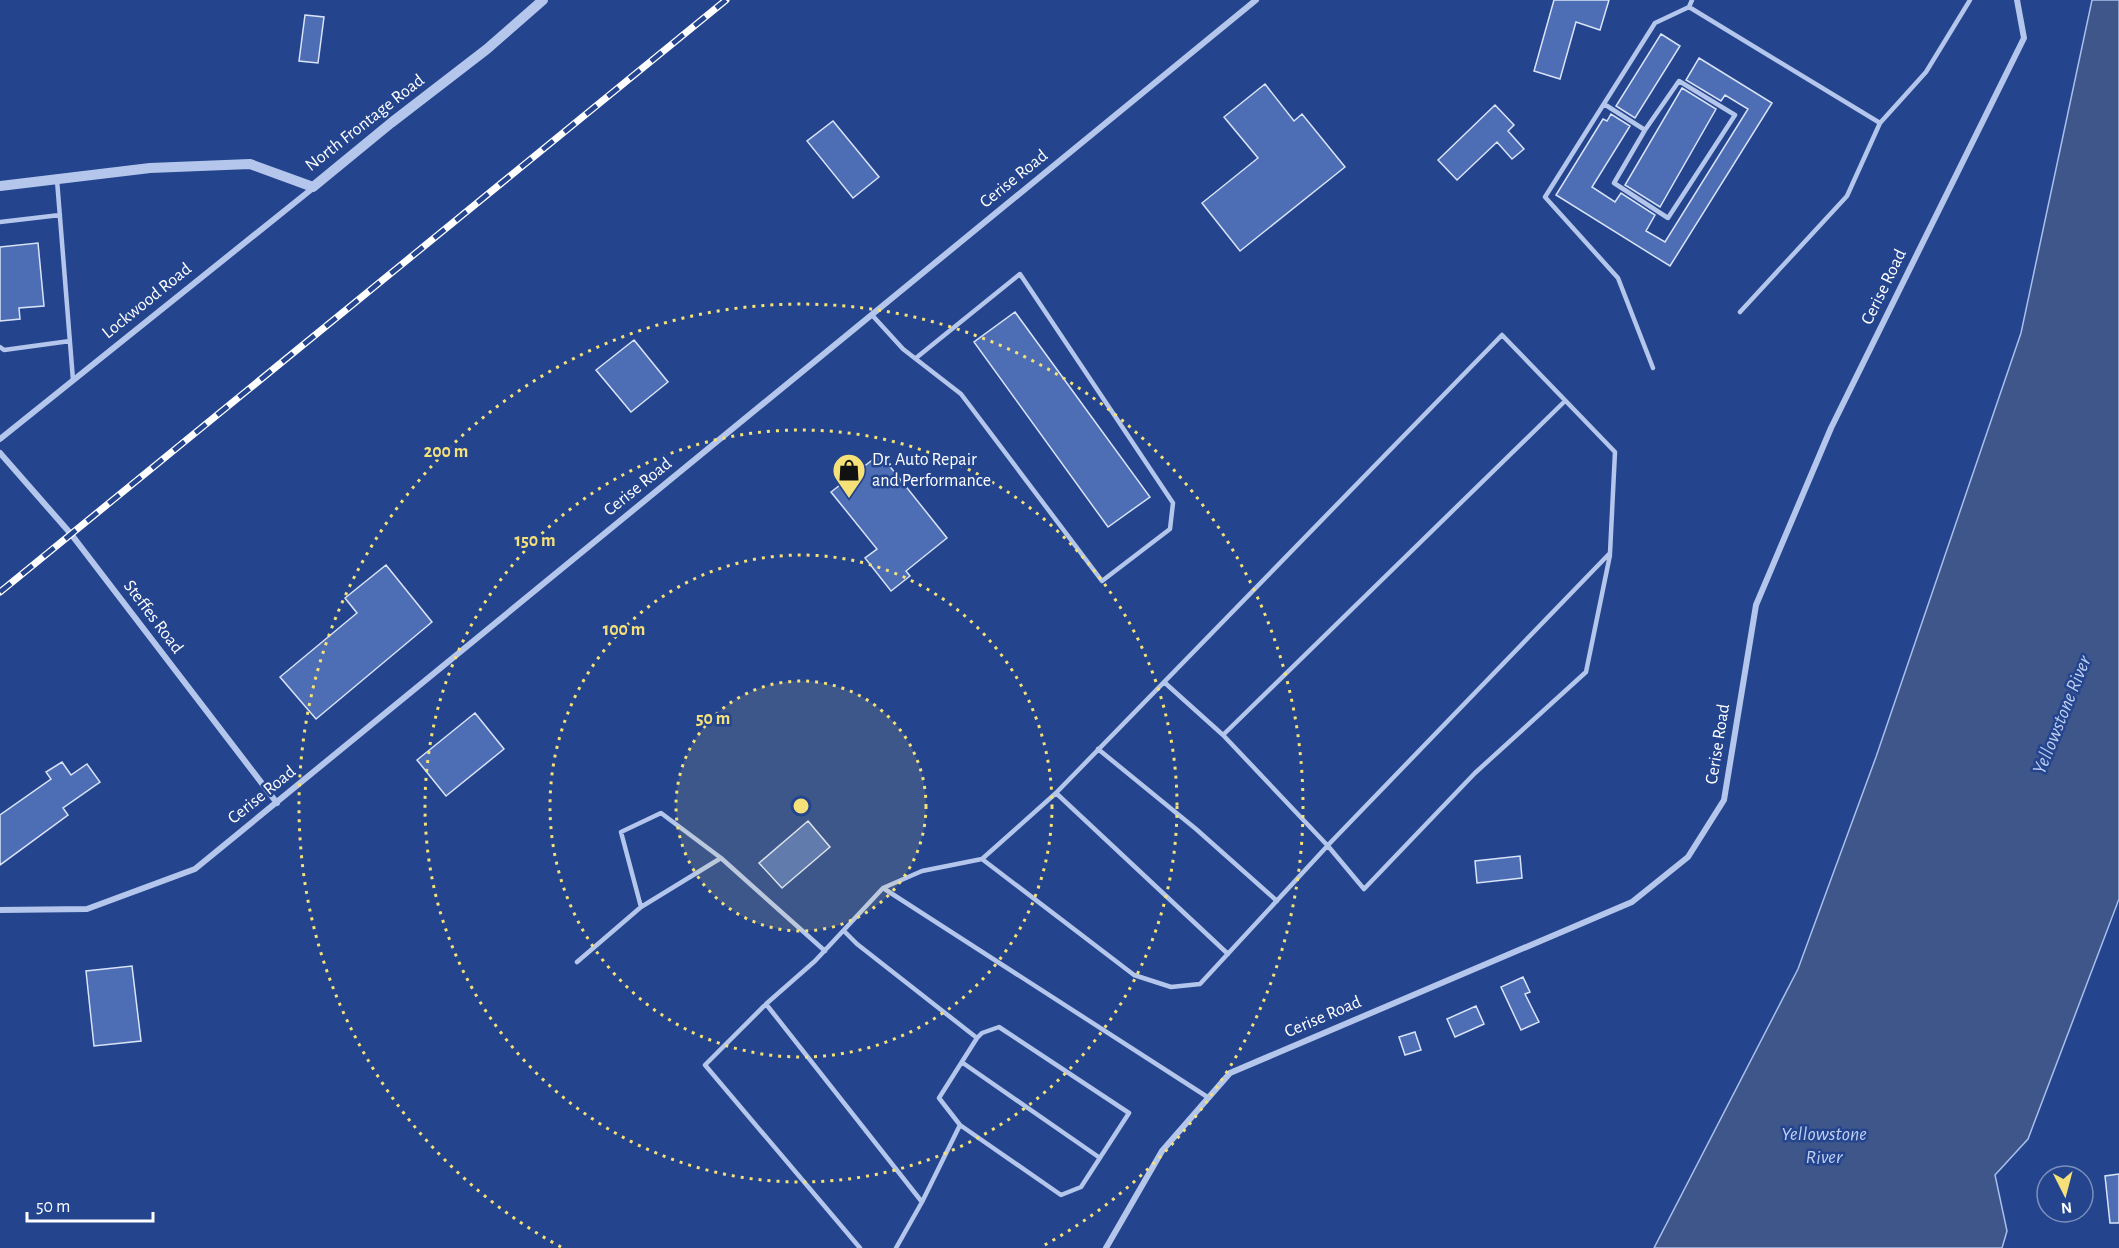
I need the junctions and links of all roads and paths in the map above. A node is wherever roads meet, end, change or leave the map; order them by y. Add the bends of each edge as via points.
1 (543, 0) edge
2 (1256, 0) edge
3 (1692, 0) edge
4 (1970, 0) edge
5 (2017, 0) edge
6 (1689, 7) junction
7 (1604, 104) junction
8 (1881, 123) junction
9 (1645, 130) junction
10 (57, 179) junction
11 (0, 186) edge
12 (314, 187) junction
13 (60, 215) junction
14 (0, 222) edge
15 (1740, 312) dead end
16 (872, 315) junction
17 (70, 341) junction
18 (0, 348) edge
19 (916, 358) junction
20 (1653, 368) dead end
21 (73, 380) junction
22 (1565, 401) junction
23 (0, 439) edge
24 (0, 453) edge
25 (1610, 553) junction
26 (1164, 682) junction
27 (1223, 735) junction
28 (1098, 749) junction
29 (1056, 793) junction
30 (277, 803) junction
31 (1328, 846) junction
32 (721, 858) junction
33 (982, 859) junction
34 (883, 888) junction
35 (1277, 901) junction
36 (640, 907) junction
37 (0, 910) edge
38 (844, 931) junction
39 (825, 951) junction
40 (1228, 954) junction
41 (577, 962) dead end
42 (766, 1005) junction
43 (977, 1038) junction
44 (963, 1063) junction
45 (1209, 1098) junction
46 (960, 1125) junction
47 (1100, 1158) junction
48 (922, 1202) junction
49 (860, 1248) edge
50 (896, 1248) edge
51 (1106, 1248) edge

1 - 12 street, North Frontage Road
2 - 16 street, Cerise Road
3 - 6 lane
4 - 8 lane via 1926,72
5 - 45 street, Cerise Road via 2024,38 1831,428 1756,605 1724,800 1688,857 1632,902 1230,1073
6 - 7 lane via 1655,23
6 - 8 lane
7 - 9 lane
7 - 20 lane via 1545,197 1618,278
8 - 15 lane via 1847,196
9 - 9 lane via 1614,183 1668,218 1734,115 1679,81
10 - 11 street, North Frontage Road
10 - 12 street, North Frontage Road via 150,168 250,164
10 - 13 lane
12 - 21 street, Lockwood Road
13 - 14 lane
13 - 17 lane
16 - 19 lane
16 - 30 street, Cerise Road
17 - 18 lane
17 - 21 lane
19 - 19 lane via 961,394 1102,581 1170,529 1173,503 1020,274
21 - 23 street, Lockwood Road
22 - 25 lane via 1615,452
22 - 26 lane via 1502,335
22 - 27 lane
24 - 30 street, Steffes Road via 71,534
25 - 31 lane
25 - 31 lane via 1586,672 1475,773 1364,889
26 - 27 lane
26 - 28 lane
27 - 31 lane
28 - 29 lane
28 - 35 lane
29 - 33 lane
29 - 40 lane
30 - 37 street, Cerise Road via 195,869 87,909
31 - 35 lane
32 - 36 lane
32 - 36 lane via 662,813 621,832
32 - 39 lane
33 - 34 lane via 922,871
33 - 40 lane via 1134,975 1171,987 1200,984
34 - 38 lane
34 - 45 lane
35 - 40 lane
36 - 41 lane
38 - 39 lane
38 - 43 lane
39 - 42 lane
42 - 48 lane
42 - 49 lane via 705,1065
43 - 44 lane
43 - 47 lane via 999,1027 1129,1113
44 - 46 lane via 939,1098
44 - 47 lane
45 - 51 street, Cerise Road via 1162,1151
46 - 47 lane via 1061,1195 1081,1187
46 - 48 lane
48 - 50 lane

